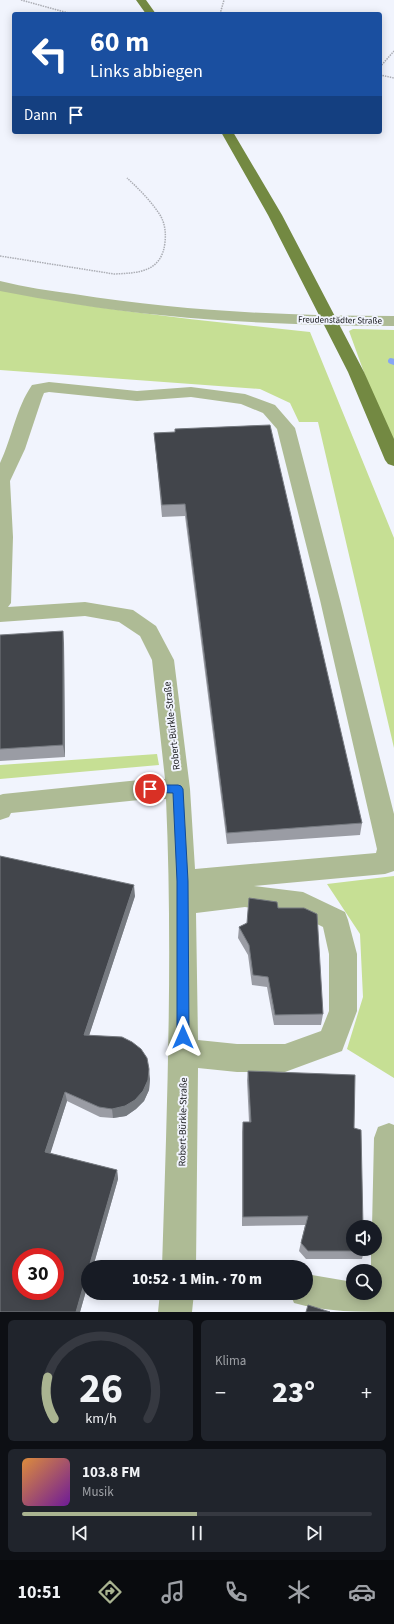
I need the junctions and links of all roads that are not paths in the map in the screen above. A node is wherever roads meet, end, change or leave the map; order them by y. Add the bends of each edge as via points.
1 (141, 0) edge
2 (150, 12) edge
3 (228, 134) edge
4 (0, 286) edge
5 (394, 321) edge
6 (394, 460) edge
7 (0, 603) edge
8 (0, 615) edge
9 (178, 789) junction
10 (0, 810) edge
11 (183, 892) junction
12 (183, 1052) junction
13 (389, 1138) dead end
14 (179, 1260) edge
15 (313, 1292) edge
16 (176, 1300) edge
17 (175, 1312) edge

1 - 2 main road
3 - 6 main road via 274,215 356,372
4 - 5 street, Freudenstädter Straße via 129,307 287,320
7 - 11 street via 3,537 1,481 38,389 49,387 137,396 191,392 245,399 269,409 286,428 390,849 385,863
8 - 9 street, Robert-Bürkle-Straße via 85,609 126,615 148,631 163,660
9 - 10 street via 150,789 3,804
9 - 11 street, Robert-Bürkle-Straße
11 - 12 street, Robert-Bürkle-Straße
11 - 12 street via 245,896 303,904 335,920 343,954 343,1011 332,1040 285,1058 237,1058
12 - 14 street, Robert-Bürkle-Straße
13 - 15 street via 388,1305
16 - 17 street

